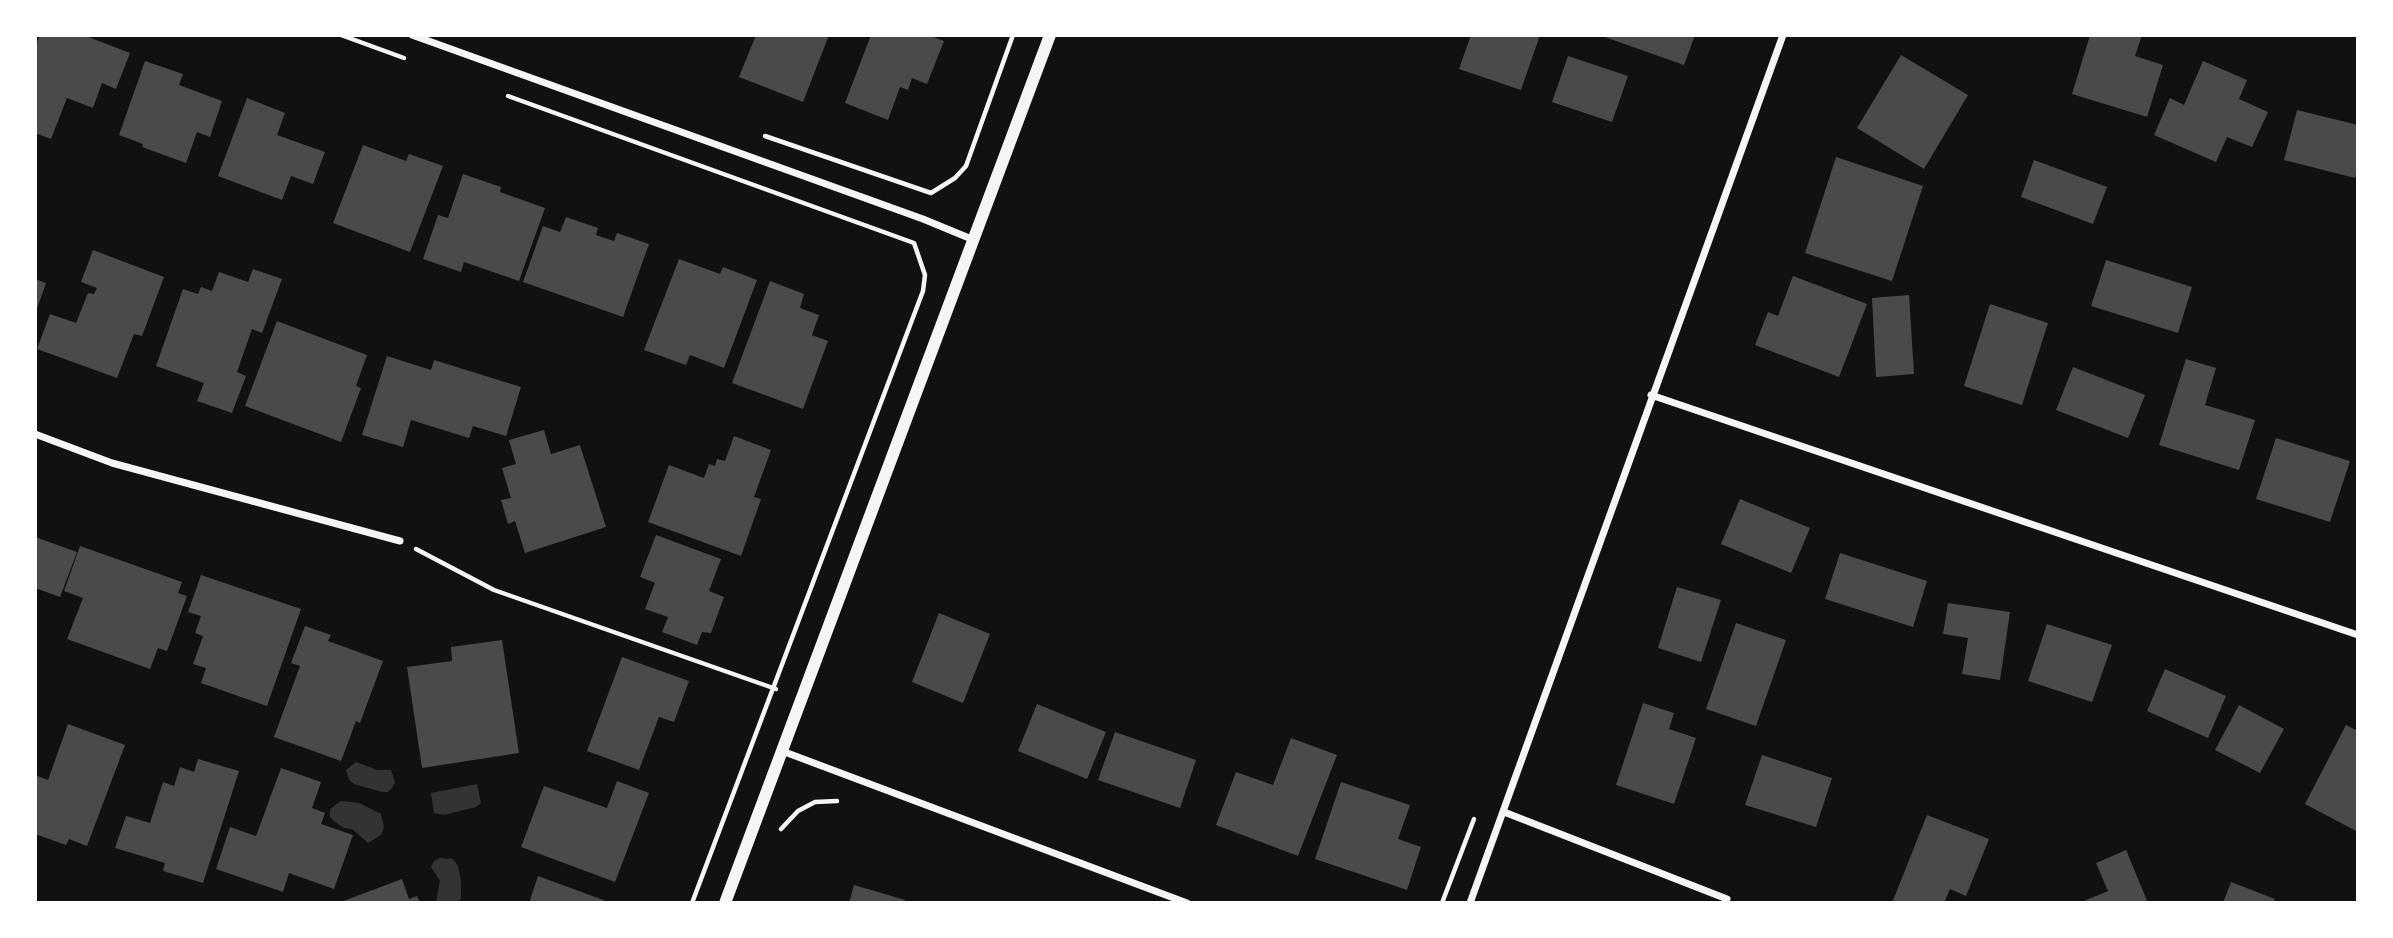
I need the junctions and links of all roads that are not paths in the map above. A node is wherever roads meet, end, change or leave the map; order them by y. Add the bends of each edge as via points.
1 (414, 35) edge
2 (1050, 35) edge
3 (1783, 35) edge
4 (975, 240) junction
5 (1651, 395) junction
6 (35, 435) edge
7 (400, 541) road end
8 (2358, 635) edge
9 (782, 751) junction
10 (1504, 811) junction
11 (1727, 899) dead end
12 (726, 903) edge
13 (1187, 903) edge
14 (1470, 903) edge

1 - 4 street
2 - 4 street
3 - 5 street
4 - 9 street
5 - 8 street
5 - 10 street
6 - 7 street via 112,463
9 - 12 street
9 - 13 street
10 - 11 street
10 - 14 street

